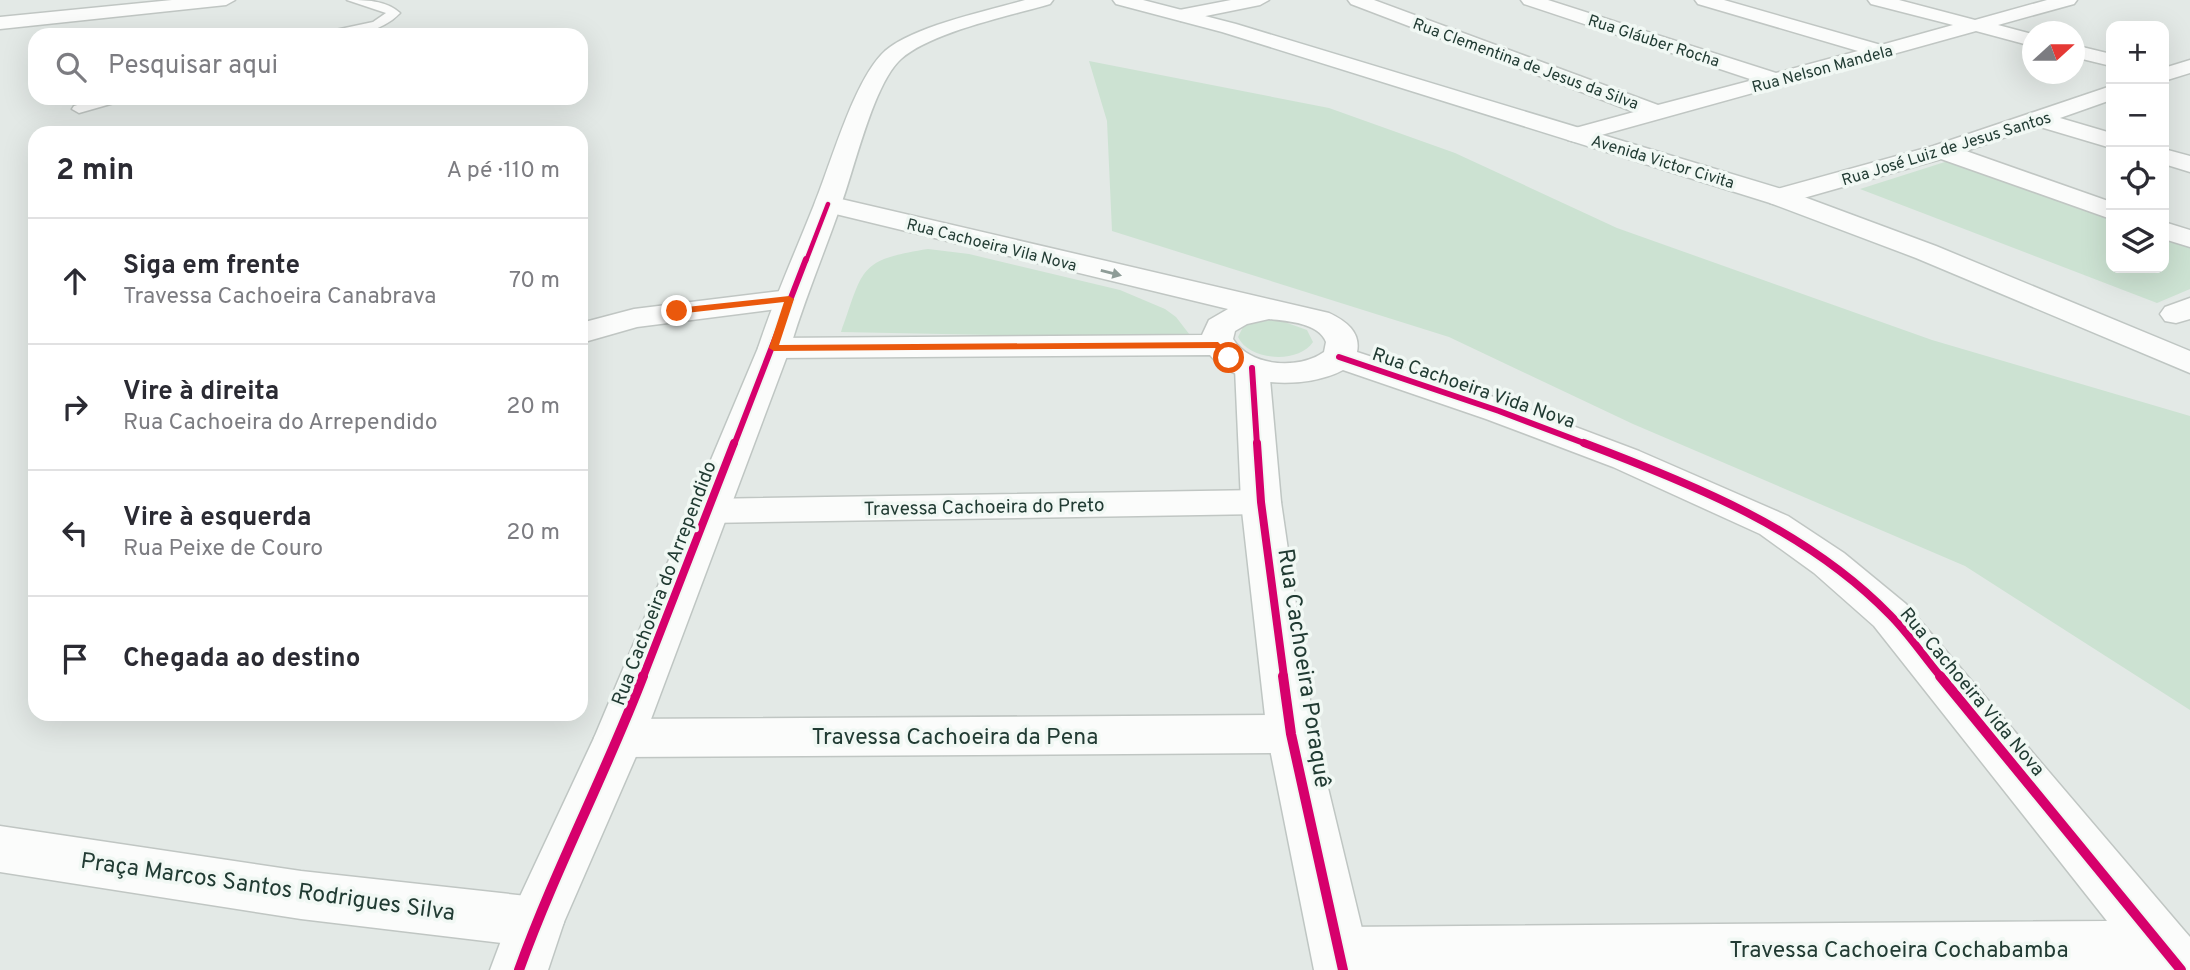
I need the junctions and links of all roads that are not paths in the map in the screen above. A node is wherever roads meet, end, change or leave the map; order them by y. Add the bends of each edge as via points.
1 (226, 0) edge
2 (353, 0) edge
3 (1044, 0) edge
4 (1122, 0) edge
5 (1260, 0) edge
6 (1357, 0) edge
7 (1530, 0) edge
8 (1704, 0) edge
9 (1877, 0) edge
10 (2060, 1) edge
11 (1181, 16) junction
12 (0, 23) edge
13 (1974, 25) junction
14 (363, 28) edge
15 (2022, 37) edge
16 (1885, 52) junction
17 (2085, 54) edge
18 (2106, 59) edge
19 (2190, 66) edge
20 (2169, 72) edge
21 (1778, 81) junction
22 (2106, 95) edge
23 (92, 105) edge
24 (79, 109) dead end
25 (1655, 111) junction
26 (2039, 120) junction
27 (1576, 135) junction
28 (2106, 140) edge
29 (1942, 151) junction
30 (2169, 158) edge
31 (2190, 164) edge
32 (1779, 197) junction
33 (828, 204) junction
34 (2108, 210) edge
35 (2169, 232) edge
36 (2190, 239) edge
37 (1157, 284) junction
38 (789, 299) junction
39 (1269, 310) junction
40 (588, 331) edge
41 (1230, 347) junction
42 (774, 348) junction
43 (1339, 357) junction
44 (2190, 363) edge
45 (1261, 502) junction
46 (707, 511) junction
47 (1291, 734) junction
48 (619, 738) junction
49 (0, 849) edge
50 (528, 946) edge
51 (2172, 959) edge
52 (1342, 962) edge

1 - 12 street
2 - 14 lane via 394,13
3 - 33 street, Rua Cachoeira do Arrependido via 948,29 892,56 870,89
4 - 11 street, Avenida Victor Civita
5 - 11 street
6 - 25 street, Rua Clementina de Jesus da Silva
7 - 21 street, Rua Gláuber Rocha
8 - 16 street
9 - 13 street
10 - 13 street, Rua Nelson Mandela
11 - 27 street, Avenida Victor Civita
13 - 15 street
13 - 16 street, Rua Nelson Mandela
16 - 21 street, Rua Nelson Mandela
17 - 18 street
19 - 20 street
21 - 25 street, Rua Nelson Mandela
22 - 26 street, Rua José Luiz de Jesus Santos
23 - 24 lane
25 - 27 street, Rua Nelson Mandela
26 - 28 street
26 - 29 street, Rua José Luiz de Jesus Santos
27 - 32 street, Avenida Victor Civita
29 - 32 street, Rua José Luiz de Jesus Santos
29 - 34 street
30 - 31 street
32 - 44 street, Avenida Victor Civita via 1926,252
33 -> 37 street, Rua Cachoeira Vila Nova
33 - 38 street, Rua Cachoeira do Arrependido
35 - 36 street
37 - 39 street, Rua Cachoeira Vila Nova
37 - 41 street, Rua Cachoeira Vila Nova
38 - 40 street via 645,316
38 - 42 street, Rua Cachoeira do Arrependido
39 - 41 street via 1238,316
39 - 43 street via 1305,314 1333,328 1341,337
41 - 42 street
41 - 43 street via 1277,373 1303,373
41 - 45 street, Rua Cachoeira Poraquê
42 - 46 street, Rua Cachoeira do Arrependido
43 - 51 street, Rua Cachoeira Vida Nova via 1626,459 1774,525 1829,563 1890,615
45 - 46 street, Travessa Cachoeira do Preto
45 - 47 street, Rua Cachoeira Poraquê
46 - 48 street, Rua Cachoeira do Arrependido
47 - 48 street, Travessa Cachoeira da Pena
47 - 52 street, Rua Cachoeira Poraquê
48 - 50 street, Rua Cachoeira do Arrependido
49 - 50 street, Praça Marcos Santos Rodrigues Silva via 301,895
51 - 52 street, Travessa Cachoeira Cochabamba

